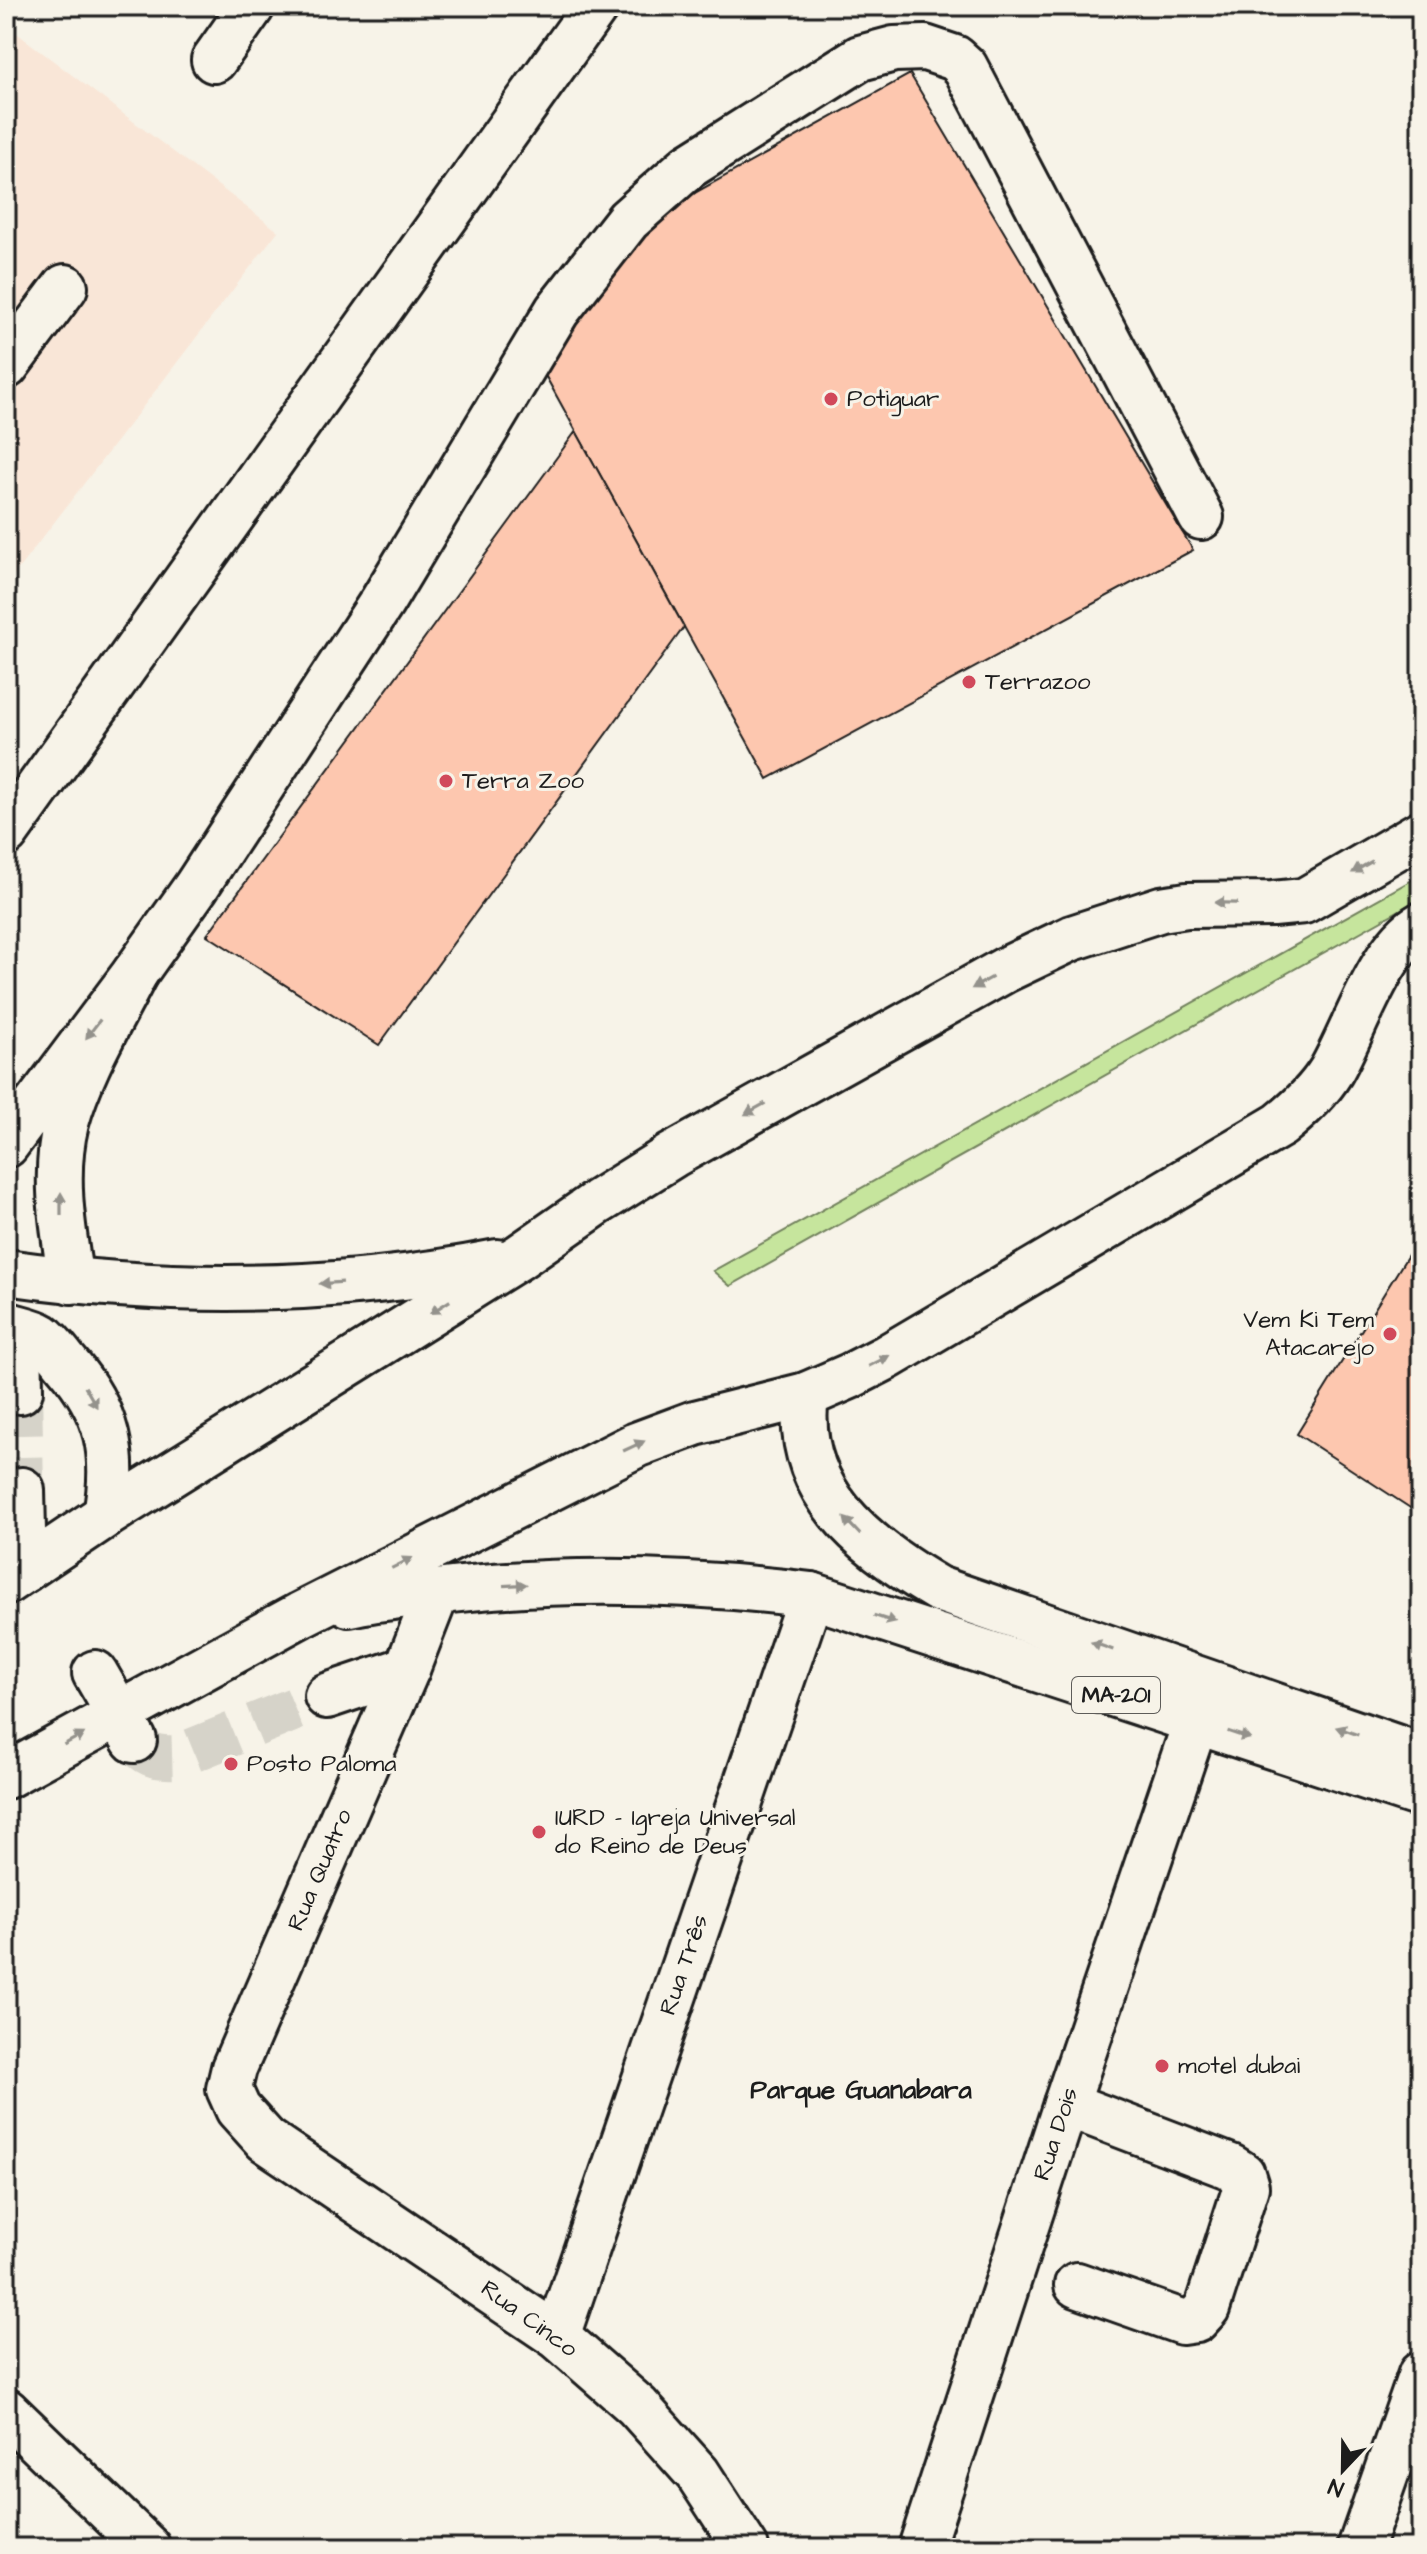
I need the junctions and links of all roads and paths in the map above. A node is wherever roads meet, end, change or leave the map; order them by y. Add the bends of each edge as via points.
1 (252, 6) edge
2 (596, 6) edge
3 (214, 60) dead end
4 (65, 287) dead end
5 (6, 366) edge
6 (1201, 517) dead end
7 (6, 833) edge
8 (1421, 833) edge
9 (1417, 927) edge
10 (135, 973) junction
11 (6, 1145) edge
12 (519, 1257) junction
13 (6, 1272) edge
14 (71, 1281) junction
15 (23, 1330) edge
16 (20, 1391) tunnel mouth
17 (806, 1395) junction
18 (17, 1510) tunnel mouth
19 (106, 1515) junction
20 (15, 1576) edge
21 (437, 1592) junction
22 (811, 1595) junction
23 (300, 1615) junction
24 (407, 1669) junction
25 (95, 1673) dead end
26 (327, 1696) tunnel mouth
27 (1196, 1721) junction
28 (126, 1727) junction
29 (1421, 1756) edge
30 (6, 1776) edge
31 (1421, 1795) edge
32 (1066, 2104) junction
33 (266, 2140) joint
34 (1077, 2285) dead end
35 (557, 2336) junction
36 (1421, 2374) edge
37 (6, 2411) edge
38 (148, 2548) edge
39 (746, 2548) edge
40 (921, 2548) edge
41 (1360, 2548) edge

1 - 3 main road
2 - 7 main road
4 - 5 main road
6 - 10 main road via 965,67 925,48 860,58 689,166 628,220 557,311 382,602
8 -> 12 main road via 1304,901 1187,905 1140,914 1072,938 673,1155
17 -> 9 main road via 887,1357 1280,1125 1329,1074 1383,967
10 -> 11 main road
14 -> 10 main road via 61,1217 66,1123
12 -> 14 main road via 379,1279 265,1288
12 -> 19 main road
13 - 14 main road
15 - 16 main road
15 -> 19 main road via 93,1397 111,1458
23 -> 17 main road via 647,1440
29 -> 17 main road, MA-201 via 938,1589 869,1542 822,1486 804,1433
18 - 20 main road
19 - 20 main road
21 -> 22 main road via 664,1581
21 - 23 main road
21 - 24 main road, Rua Quatro
22 -> 27 main road, MA-201
22 - 35 main road, Rua Três
23 - 28 main road
24 - 26 main road
24 - 33 main road, Rua Quatro via 234,2068 229,2089 238,2109
25 - 28 main road
27 -> 31 main road, MA-201
27 - 32 main road, Rua Dois
30 -> 28 main road
32 - 34 main road via 1231,2167 1242,2174 1246,2187 1207,2308 1196,2320 1182,2322
32 - 40 main road, Rua Dois
33 - 35 main road, Rua Cinco
35 - 39 main road, Rua Cinco via 637,2406 698,2474
36 - 41 main road
37 - 38 main road

